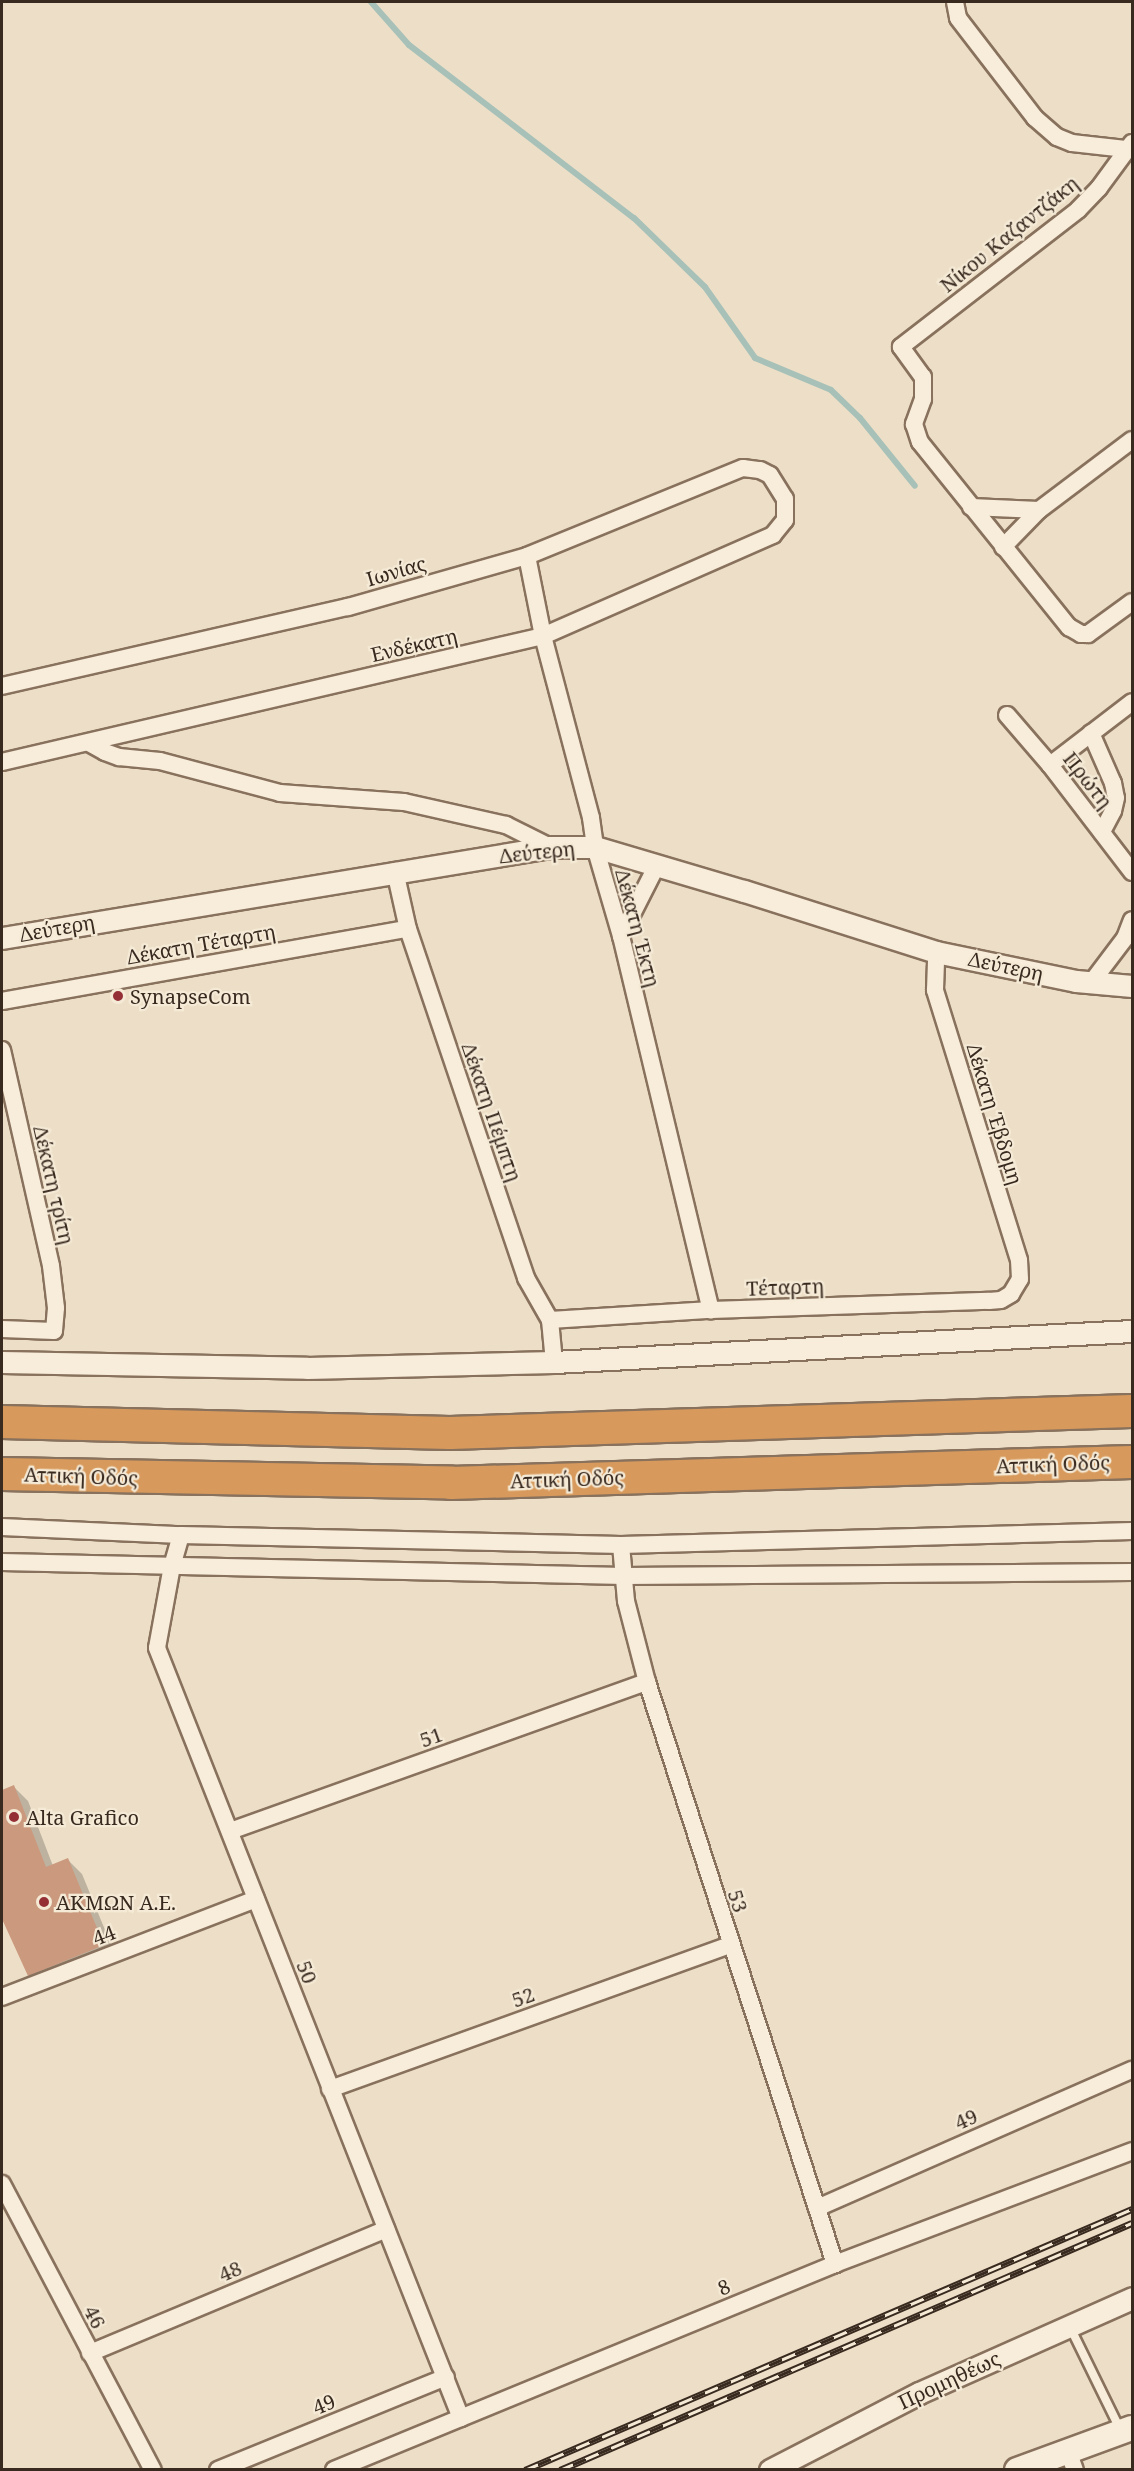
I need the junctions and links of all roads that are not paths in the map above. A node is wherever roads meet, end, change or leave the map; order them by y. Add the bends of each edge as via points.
1 (956, 10) edge
2 (1129, 146) edge
3 (1132, 440) edge
4 (781, 491) joint
5 (971, 507) junction
6 (1039, 510) junction
7 (1003, 547) junction
8 (527, 556) junction
9 (1132, 602) edge
10 (543, 636) junction
11 (2, 686) edge
12 (1132, 702) edge
13 (1007, 715) dead end
14 (1091, 733) junction
15 (89, 742) junction
16 (2, 762) edge
17 (1050, 765) junction
18 (1102, 832) junction
19 (550, 847) junction
20 (594, 847) junction
21 (657, 865) junction
22 (395, 871) junction
23 (1132, 872) edge
24 (1132, 920) edge
25 (408, 929) junction
26 (621, 936) junction
27 (2, 938) edge
28 (936, 952) junction
29 (1091, 982) junction
30 (1132, 986) edge
31 (2, 1000) edge
32 (2, 1050) edge
33 (1017, 1287) joint
34 (711, 1310) junction
35 (550, 1320) junction
36 (2, 1329) edge
37 (1132, 1331) edge
38 (2, 1362) edge
39 (554, 1362) junction
40 (1132, 1411) edge
41 (2, 1422) edge
42 (1132, 1462) edge
43 (2, 1474) edge
44 (2, 1527) edge
45 (1132, 1532) edge
46 (181, 1535) junction
47 (621, 1545) junction
48 (2, 1562) edge
49 (172, 1566) junction
50 (1132, 1572) edge
51 (624, 1576) junction
52 (647, 1682) junction
53 (230, 1831) junction
54 (256, 1899) junction
55 (730, 1945) junction
56 (2, 1998) edge
57 (1132, 2070) edge
58 (330, 2089) junction
59 (1132, 2151) edge
60 (2, 2184) edge
61 (817, 2208) junction
62 (386, 2229) junction
63 (835, 2264) junction
64 (1132, 2298) edge
65 (1069, 2325) junction
66 (90, 2353) junction
67 (446, 2377) junction
68 (461, 2418) junction
69 (1127, 2430) edge
70 (1072, 2460) edge
71 (153, 2469) edge
72 (218, 2469) edge
73 (334, 2469) edge
74 (770, 2469) edge
75 (1017, 2469) edge

1 - 2 street via 1035,118 1057,137 1072,143
2 - 5 street, Νίκου Καζαντζάκη via 1078,210 901,347 923,377 925,389 915,433
3 - 6 street
4 - 8 street, Ιωνίας via 770,475 743,468
4 - 10 street, Ενδέκατη via 787,510 785,520 773,535
5 - 6 street
5 - 7 street
6 - 7 street
7 - 9 street via 1074,632 1094,631
8 - 10 street, Δέκατη Έκτη
8 - 11 street, Ιωνίας via 348,607
10 - 15 street, Ενδέκατη
10 - 20 street, Δέκατη Έκτη via 591,818
12 - 14 street
13 - 17 street, Πρώτη
14 - 17 street
14 - 18 street via 1116,798
15 - 16 street, Ενδέκατη
15 - 19 street via 119,757 160,761 280,793 427,807 506,825
17 - 18 street, Πρώτη
18 - 23 street, Πρώτη
19 - 20 street, Δεύτερη
19 - 22 street, Δεύτερη
20 - 21 street, Δεύτερη
20 - 26 street, Δέκατη Έκτη
21 - 26 street
21 - 28 street, Δεύτερη
22 - 25 street, Δέκατη Πέμπτη
22 - 27 street, Δεύτερη
24 - 29 street via 1125,938
25 - 31 street, Δέκατη Τέταρτη
25 - 35 street, Δέκατη Πέμπτη via 526,1278
26 - 34 street, Δέκατη Έκτη
28 - 29 street, Δεύτερη
28 - 33 street, Δέκατη Έβδομη via 935,990 1019,1260
29 - 30 street, Δεύτερη
32 - 36 street, Δέκατη τρίτη via 51,1266 56,1308 54,1331
33 - 34 street, Τέταρτη via 1001,1300 989,1301
34 - 35 street, Τέταρτη
35 - 39 street, Δέκατη Πέμπτη
37 - 39 street
38 - 39 street via 307,1368
40 - 41 highway via 450,1433
42 - 43 highway, Αττική Οδός via 451,1483
44 - 46 street
45 - 47 street
46 - 47 street
46 - 49 street, 50
47 - 51 street, 53
48 - 49 street
49 - 51 street
49 - 53 street, 50 via 157,1648
50 - 51 street
51 - 52 street, 53 via 626,1601
52 - 53 street, 51
52 - 55 street, 53
53 - 54 street, 50
54 - 56 street, 44
54 - 58 street, 50
55 - 58 street, 52
55 - 61 street, 53
57 - 61 street, 49
58 - 62 street, 50
59 - 63 street, 8
60 - 66 street, 46
61 - 63 street, 53
62 - 66 street, 48
62 - 67 street, 50
63 - 68 street, 8
64 - 65 street, Προμηθέως
65 - 69 lane
65 - 74 street, Προμηθέως via 919,2393
66 - 71 street, 46
67 - 68 street, 50
67 - 72 street, 49
68 - 73 street, 8
69 - 70 main road
70 - 75 main road

